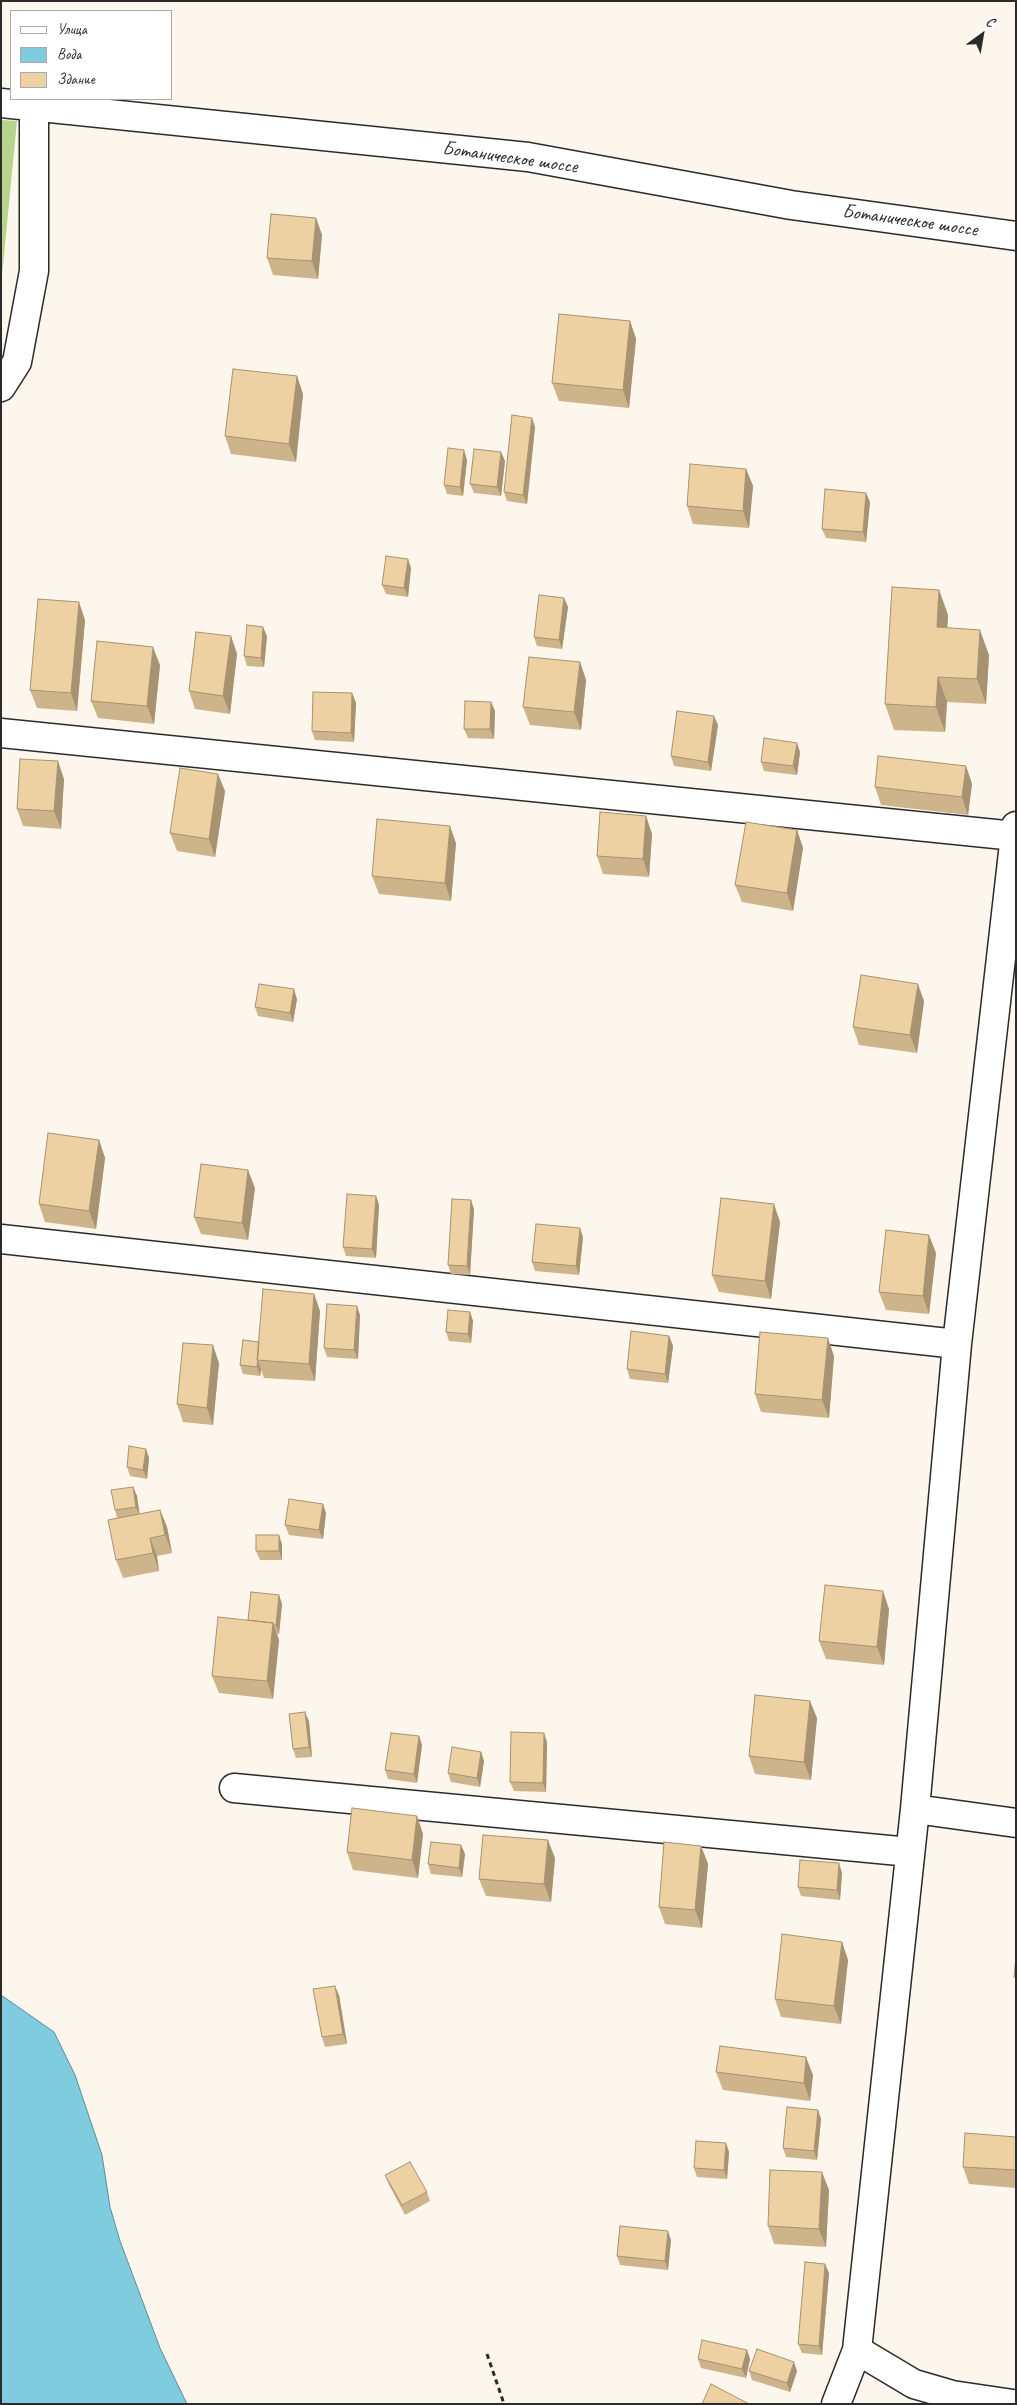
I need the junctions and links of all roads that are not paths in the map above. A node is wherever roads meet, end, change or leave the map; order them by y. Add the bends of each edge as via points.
1 (1, 103) edge
2 (34, 106) junction
3 (1016, 236) edge
4 (1, 387) edge
5 (1, 733) edge
6 (1015, 831) edge
7 (1, 1240) edge
8 (956, 1344) junction
9 (234, 1788) dead end
10 (915, 1810) junction
11 (1016, 1823) edge
12 (910, 1852) junction
13 (857, 2350) junction
14 (836, 2404) edge
15 (1013, 2404) edge

1 - 2 street, Ботаническое шоссе
2 - 3 street, Ботаническое шоссе via 528,157 791,205
2 - 4 street via 34,271 17,362
5 - 6 street
6 - 8 street
7 - 8 street
8 - 10 street
9 - 12 street
10 - 11 street
10 - 12 street
12 - 13 street
13 - 14 street
13 - 15 street via 914,2384

